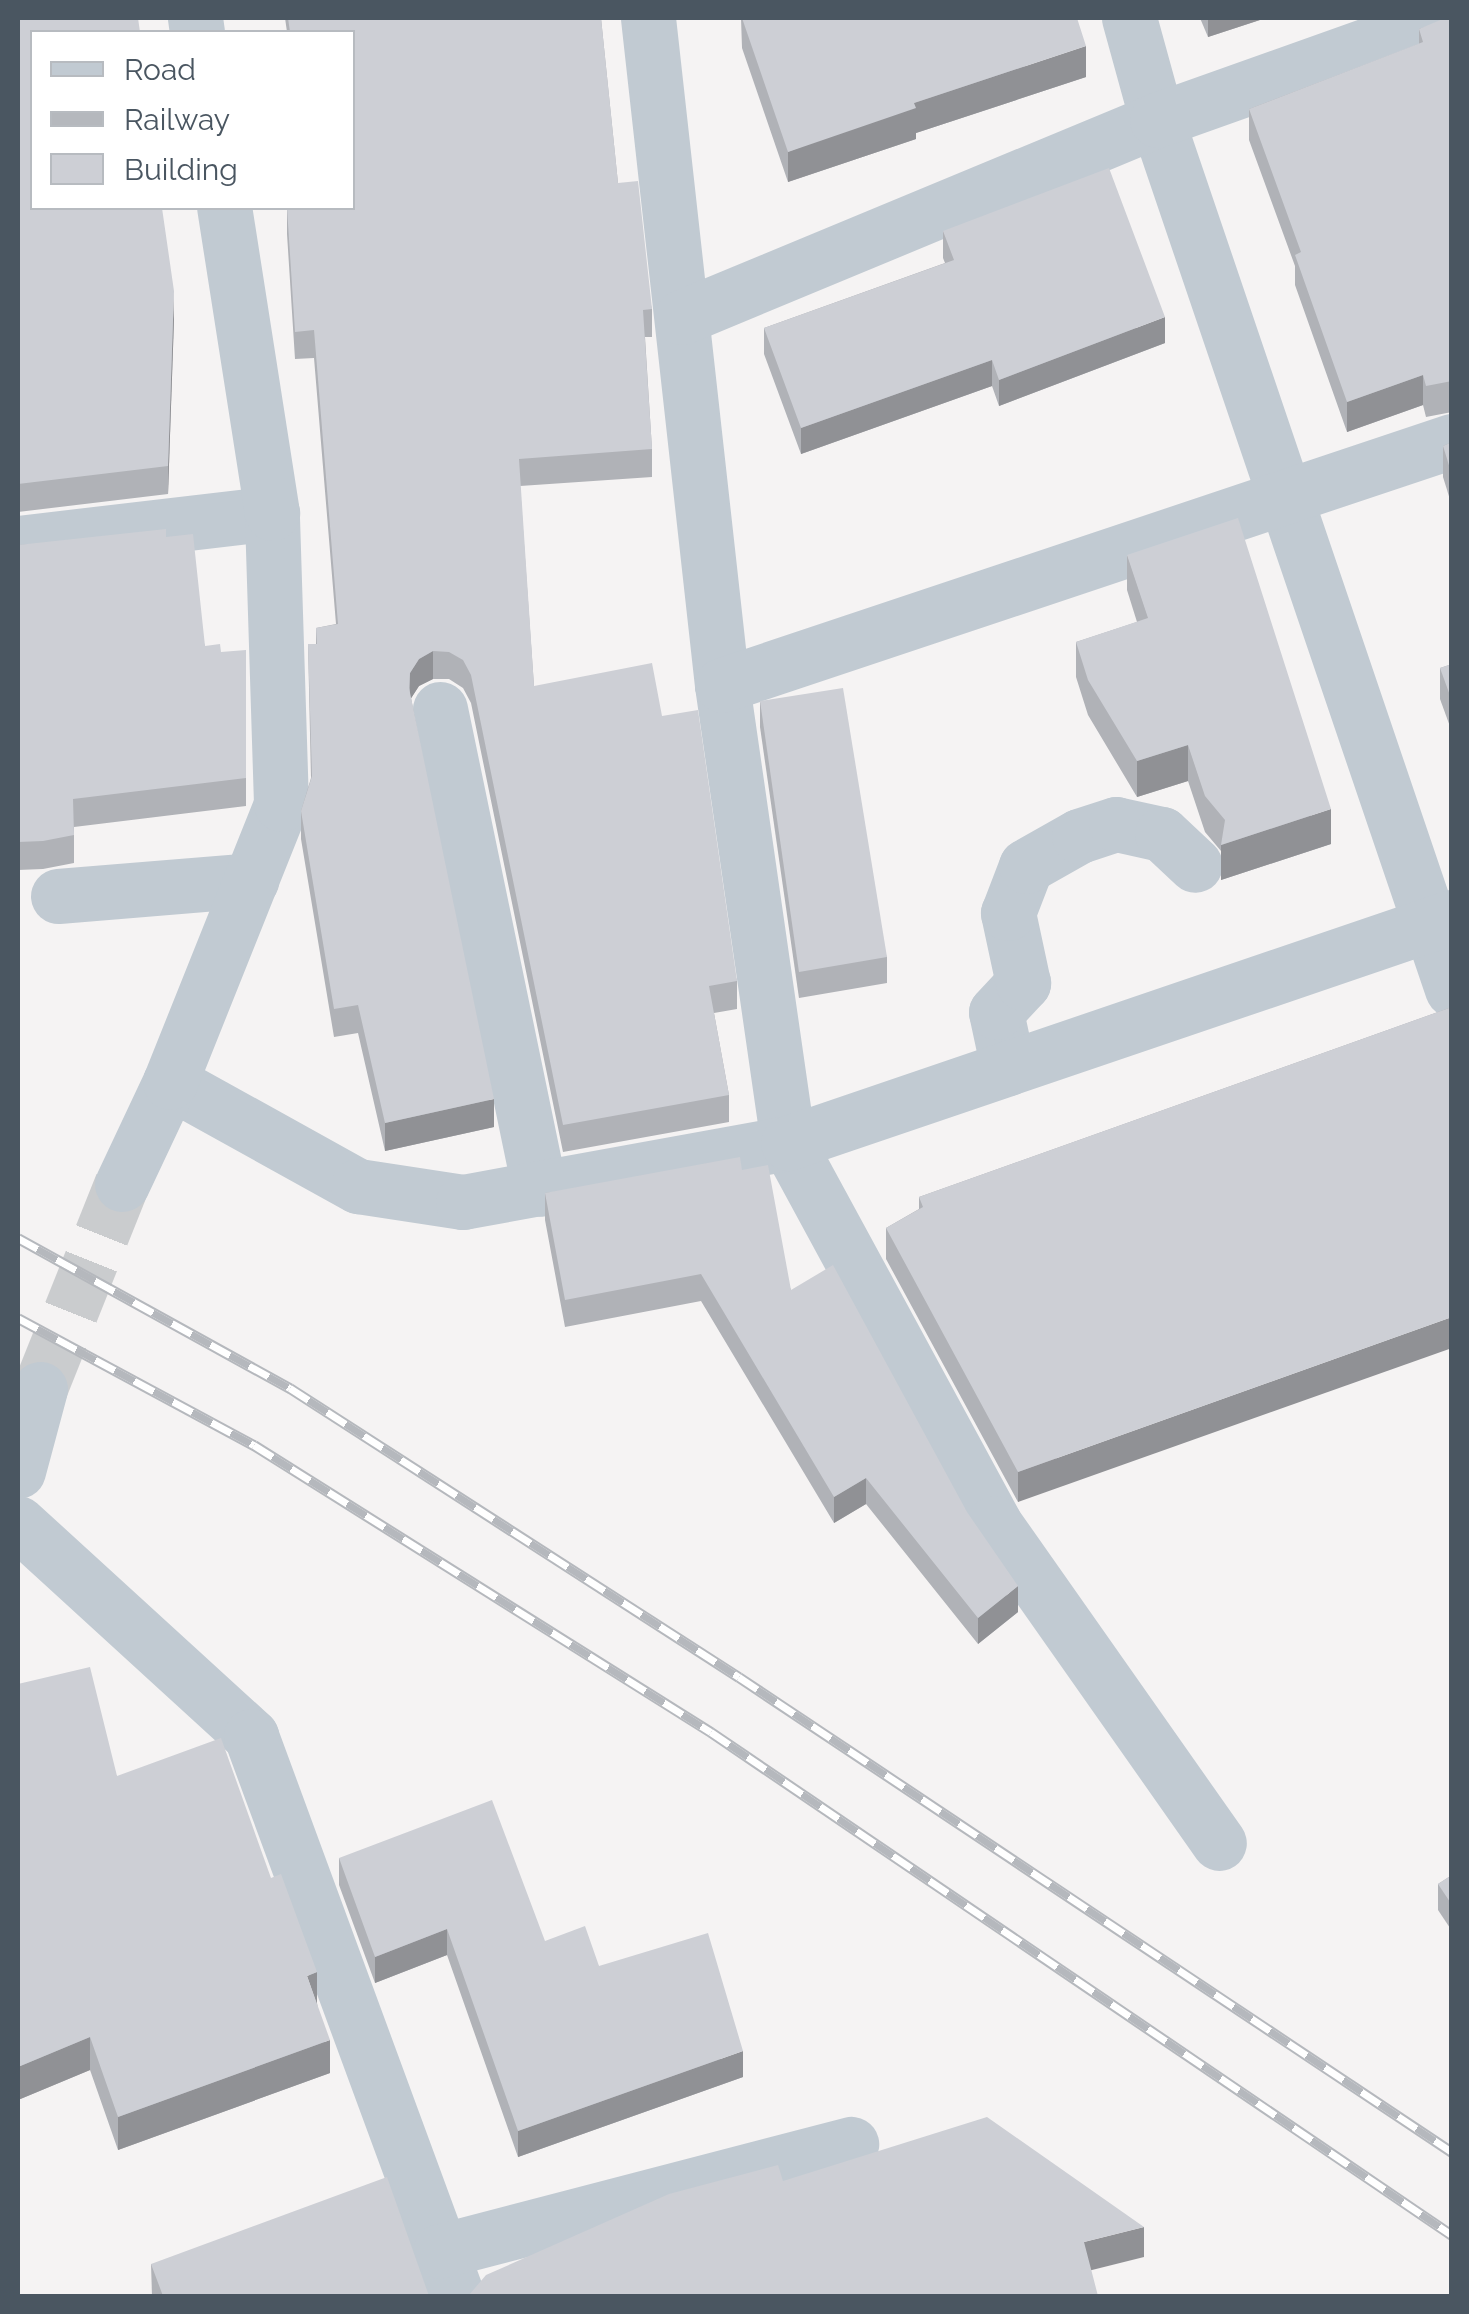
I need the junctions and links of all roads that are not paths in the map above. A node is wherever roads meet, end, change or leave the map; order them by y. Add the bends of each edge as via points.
1 (648, 18) edge
2 (1129, 18) edge
3 (1444, 18) edge
4 (1157, 120) junction
5 (224, 210) edge
6 (682, 317) junction
7 (1452, 441) edge
8 (1286, 499) junction
9 (272, 513) junction
10 (18, 543) edge
11 (722, 685) junction
12 (440, 709) dead end
13 (1195, 865) dead end
14 (251, 880) junction
15 (58, 896) dead end
16 (1441, 922) edge
17 (1452, 989) edge
18 (1008, 1068) junction
19 (170, 1082) junction
20 (788, 1143) junction
21 (122, 1184) tunnel mouth
22 (540, 1189) junction
23 (40, 1390) tunnel mouth
24 (18, 1471) edge
25 (18, 1523) edge
26 (1219, 1843) dead end
27 (851, 2144) dead end
28 (449, 2274) edge

1 - 6 street
2 - 4 street
3 - 4 street
4 - 6 street
4 - 8 street
5 - 9 street
6 - 11 street
7 - 8 street
8 - 11 street
8 - 16 street
9 - 10 street
9 - 14 street via 281,804
11 - 20 street
12 - 22 street
13 - 18 street via 1162,834 1116,824 1078,836 1026,866 1008,913 1023,983 996,1012
14 - 15 street
14 - 19 street
16 - 17 street
16 - 18 street
18 - 20 street
19 - 21 street
19 - 22 street via 358,1186 462,1202
20 - 22 street
20 - 26 street via 994,1523
23 - 24 street
25 - 28 street via 251,1736
27 - 28 street

